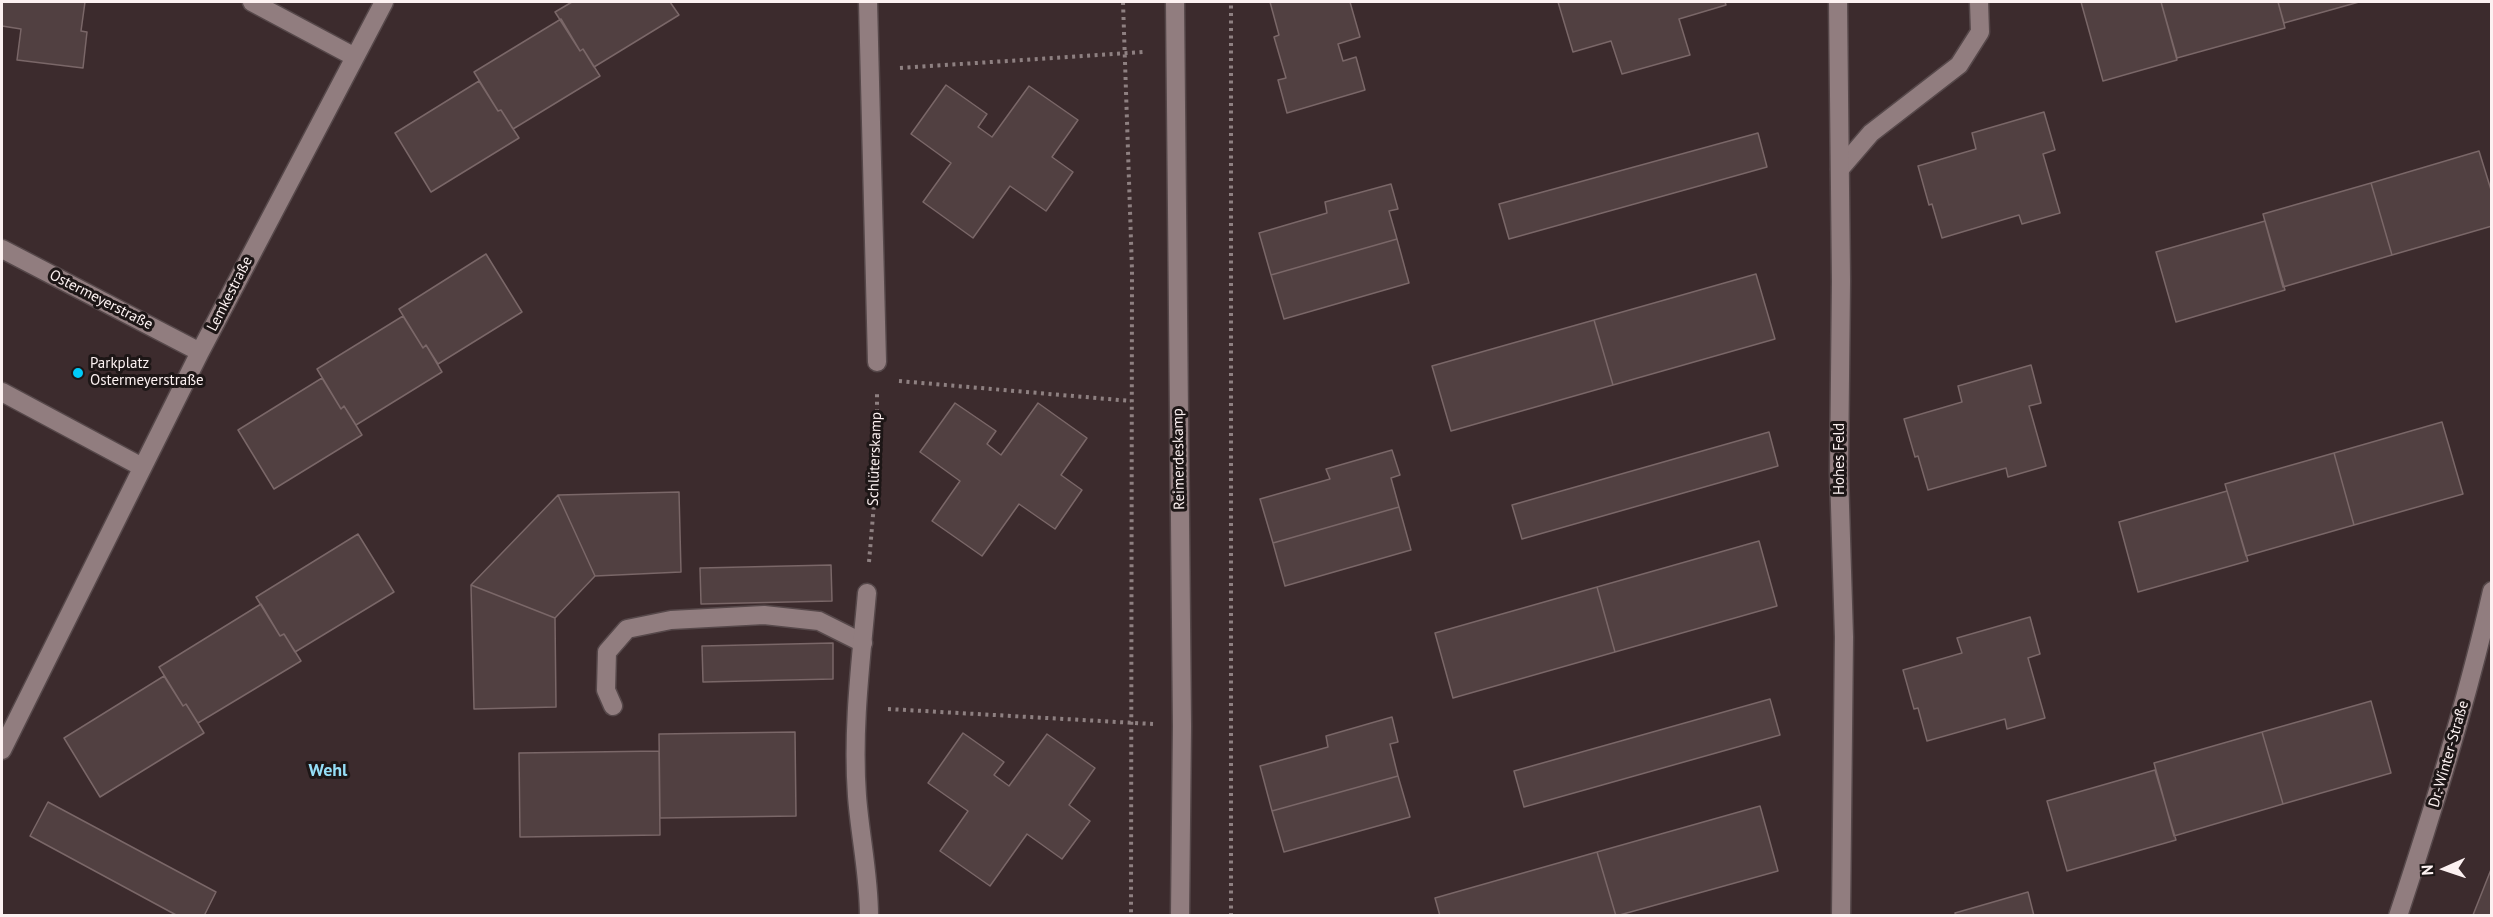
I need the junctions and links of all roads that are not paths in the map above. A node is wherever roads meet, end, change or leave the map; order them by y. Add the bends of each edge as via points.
1 (252, 2) edge
2 (384, 2) edge
3 (868, 2) edge
4 (1175, 2) edge
5 (1838, 2) edge
6 (1979, 2) edge
7 (353, 56) junction
8 (1840, 169) junction
9 (2, 249) edge
10 (200, 352) junction
11 (877, 371) road end
12 (2, 392) edge
13 (142, 467) junction
14 (2492, 591) edge
15 (867, 593) road end
16 (862, 643) junction
17 (613, 706) dead end
18 (2, 750) edge
19 (869, 915) edge
20 (1180, 915) edge
21 (1841, 915) edge
22 (2398, 915) edge

1 - 7 street
2 - 7 street, Lemkestraße
3 - 11 street
4 - 20 street, Reimerdeskamp via 1182,726
5 - 8 street, Hohes Feld
6 - 8 street via 1980,32 1959,65 1871,133
7 - 10 street, Lemkestraße
8 - 21 street, Hohes Feld via 1839,473 1844,637
9 - 10 street, Ostermeyerstraße
10 - 13 street, Lemkestraße
12 - 13 street
13 - 18 street, Lemkestraße
14 - 22 street, Dr.-Winter-Straße via 2445,771
15 - 16 street
16 - 17 street via 819,621 764,615 671,620 627,629 607,652 606,690
16 - 19 street via 857,795

